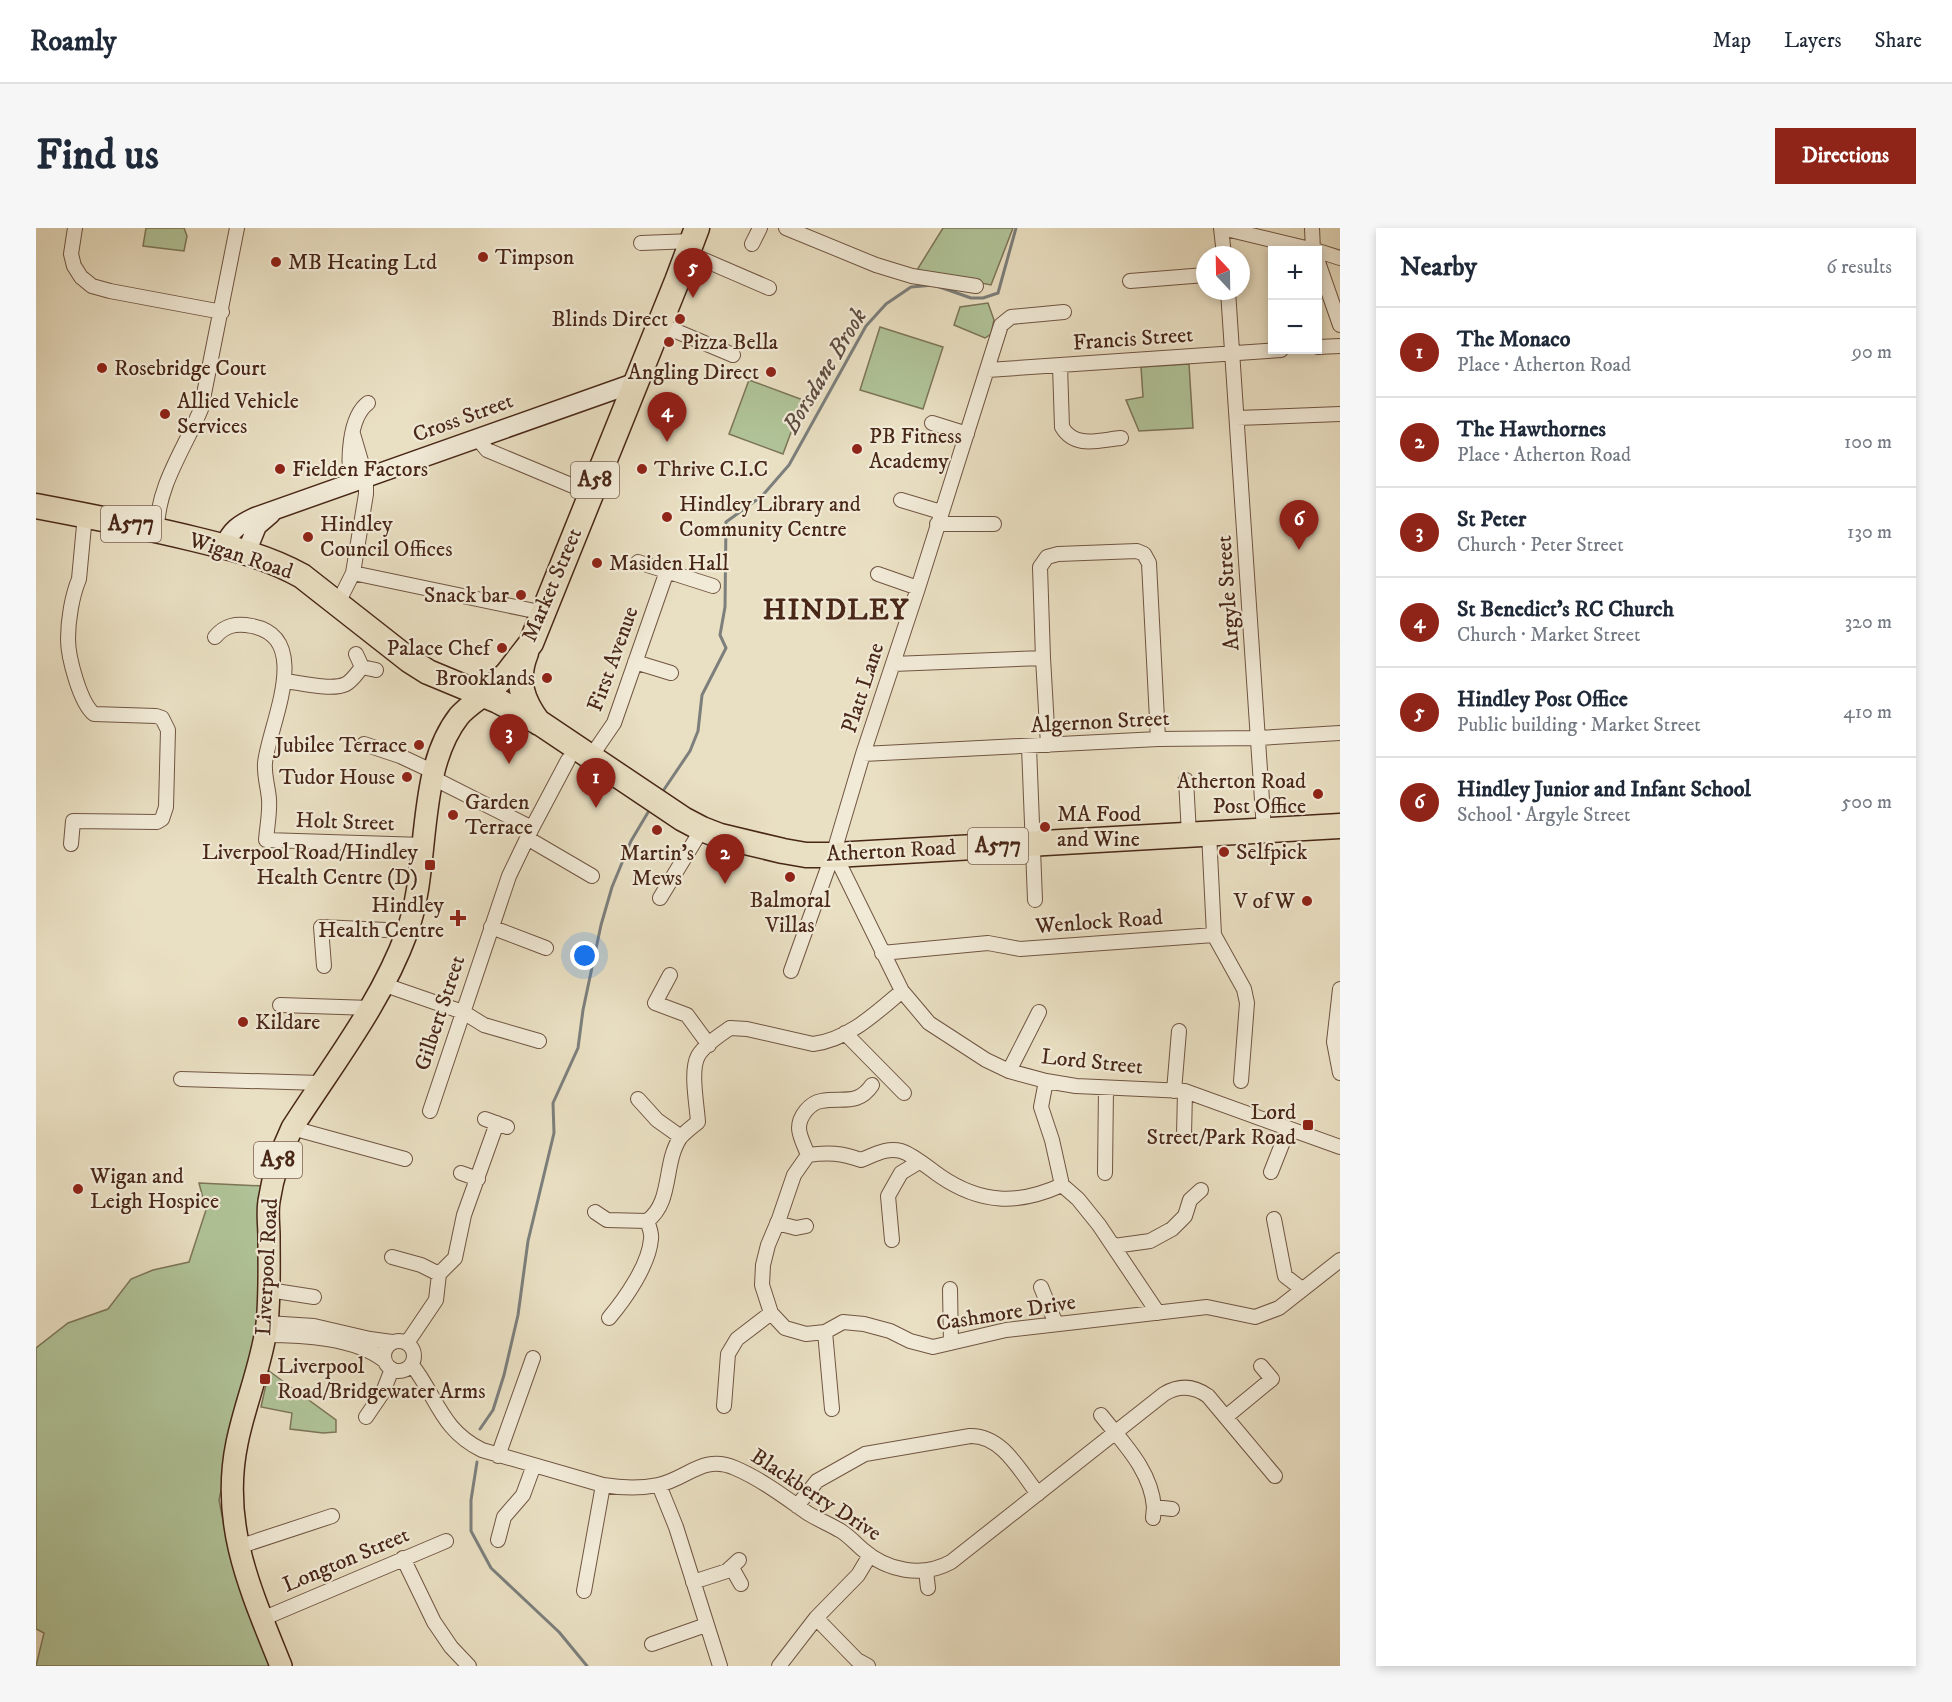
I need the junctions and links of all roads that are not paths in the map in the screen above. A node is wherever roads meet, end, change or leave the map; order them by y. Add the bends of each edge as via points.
1 (75, 228) edge
2 (237, 228) edge
3 (760, 228) edge
4 (786, 228) edge
5 (1222, 228) edge
6 (1312, 228) edge
7 (1240, 230) edge
8 (804, 231) edge
9 (692, 241) edge
10 (640, 243) dead end
11 (753, 244) dead end
12 (1223, 246) edge
13 (1297, 246) edge
14 (1314, 246) edge
15 (1322, 253) edge
16 (1340, 258) edge
17 (1196, 276) edge
18 (1322, 276) edge
19 (1130, 281) dead end
20 (976, 286) dead end
21 (769, 288) dead end
22 (1229, 300) edge
23 (222, 312) junction
24 (1065, 312) dead end
25 (659, 324) junction
26 (1340, 325) edge
27 (1340, 346) edge
28 (1322, 347) edge
29 (1268, 351) edge
30 (1233, 353) junction
31 (733, 355) dead end
32 (1060, 366) junction
33 (988, 370) junction
34 (634, 384) junction
35 (368, 403) dead end
36 (1340, 414) edge
37 (1237, 418) junction
38 (932, 423) dead end
39 (967, 434) junction
40 (477, 438) junction
41 (1121, 438) dead end
42 (359, 481) junction
43 (590, 493) junction
44 (901, 500) dead end
45 (36, 506) edge
46 (85, 515) junction
47 (939, 518) junction
48 (994, 524) dead end
49 (157, 530) junction
50 (235, 550) junction
51 (638, 562) dead end
52 (667, 571) junction
53 (354, 573) junction
54 (878, 574) dead end
55 (713, 586) dead end
56 (918, 588) junction
57 (338, 603) junction
58 (544, 613) junction
59 (215, 637) dead end
60 (531, 643) junction
61 (356, 654) dead end
62 (1043, 658) junction
63 (635, 662) junction
64 (893, 664) junction
65 (671, 673) dead end
66 (285, 681) junction
67 (483, 696) junction
68 (540, 723) junction
69 (1340, 733) edge
70 (1259, 738) junction
71 (1158, 739) junction
72 (364, 744) dead end
73 (1048, 745) junction
74 (1029, 747) junction
75 (863, 754) junction
76 (579, 759) junction
77 (434, 775) junction
78 (1186, 780) dead end
79 (74, 806) dead end
80 (73, 821) junction
81 (1340, 826) edge
82 (702, 829) junction
83 (1264, 830) junction
84 (529, 833) junction
85 (1199, 834) junction
86 (71, 844) dead end
87 (1033, 844) junction
88 (423, 845) junction
89 (835, 855) junction
90 (592, 876) dead end
91 (660, 898) dead end
92 (1035, 900) dead end
93 (491, 927) junction
94 (408, 931) junction
95 (1214, 935) junction
96 (546, 948) dead end
97 (882, 953) junction
98 (324, 966) dead end
99 (791, 971) dead end
100 (670, 975) dead end
101 (385, 985) junction
102 (1340, 989) edge
103 (902, 991) junction
104 (280, 1005) dead end
105 (371, 1008) junction
106 (463, 1012) junction
107 (1039, 1012) dead end
108 (1179, 1031) dead end
109 (845, 1033) junction
110 (539, 1041) dead end
111 (709, 1045) junction
112 (1009, 1071) junction
113 (1340, 1073) edge
114 (181, 1079) dead end
115 (1046, 1081) junction
116 (1240, 1081) dead end
117 (321, 1083) junction
118 (872, 1085) dead end
119 (1106, 1088) junction
120 (1180, 1091) junction
121 (904, 1093) dead end
122 (638, 1099) dead end
123 (430, 1111) dead end
124 (496, 1123) dead end
125 (292, 1128) junction
126 (1288, 1129) junction
127 (1184, 1135) dead end
128 (681, 1137) junction
129 (1340, 1147) edge
130 (808, 1155) junction
131 (405, 1159) dead end
132 (919, 1162) junction
133 (1271, 1172) dead end
134 (460, 1173) dead end
135 (1105, 1173) dead end
136 (478, 1179) junction
137 (1062, 1185) junction
138 (1201, 1190) dead end
139 (595, 1212) dead end
140 (1274, 1219) dead end
141 (647, 1221) junction
142 (777, 1223) junction
143 (806, 1226) dead end
144 (892, 1240) dead end
145 (1114, 1246) junction
146 (392, 1257) dead end
147 (1340, 1260) edge
148 (439, 1274) junction
149 (1041, 1287) dead end
150 (1302, 1289) junction
151 (269, 1290) junction
152 (950, 1290) dead end
153 (314, 1297) dead end
154 (1158, 1312) junction
155 (771, 1313) junction
156 (609, 1318) dead end
157 (1056, 1324) junction
158 (266, 1329) junction
159 (825, 1332) junction
160 (392, 1342) junction
161 (407, 1342) junction
162 (951, 1343) junction
163 (533, 1358) dead end
164 (389, 1365) junction
165 (411, 1365) junction
166 (1261, 1366) dead end
167 (724, 1406) dead end
168 (832, 1409) dead end
169 (1101, 1415) dead end
170 (1227, 1416) junction
171 (366, 1417) dead end
172 (1115, 1433) junction
173 (498, 1456) junction
174 (534, 1465) junction
175 (1276, 1479) dead end
176 (603, 1485) junction
177 (659, 1485) junction
178 (1038, 1494) junction
179 (797, 1506) junction
180 (1172, 1509) dead end
181 (332, 1516) dead end
182 (498, 1540) dead end
183 (446, 1541) dead end
184 (238, 1546) junction
185 (870, 1555) junction
186 (403, 1558) junction
187 (926, 1571) junction
188 (693, 1582) junction
189 (741, 1584) dead end
190 (928, 1588) dead end
191 (584, 1591) dead end
192 (816, 1618) junction
193 (262, 1619) junction
194 (706, 1625) junction
195 (652, 1644) dead end
196 (280, 1666) edge
197 (469, 1666) edge
198 (720, 1666) edge
199 (779, 1666) edge
200 (868, 1666) edge

1 - 23 street via 71,254 74,266 92,286
2 - 23 street
3 - 11 street
4 - 8 street
5 - 7 street
5 - 12 street
6 - 14 street
7 - 13 street
8 - 20 street via 876,265 912,276
9 - 10 street
9 - 21 street
9 - 25 highway, Market Street / A58
15 - 16 street
17 - 19 street
18 - 26 street
22 - 30 street, Argyle Street
23 - 49 street via 201,409 159,504
24 - 33 street, Platt Lane via 1005,320
25 - 31 street
25 - 34 highway, Market Street / A58
27 - 28 street
29 - 30 street, Francis Street
30 - 32 street, Francis Street
30 - 37 street, Argyle Street
32 - 33 street, Francis Street
32 - 41 street via 1062,427 1067,435 1074,441
33 - 39 street, Platt Lane
34 - 40 main road, Cross Street
34 - 43 highway, Market Street / A58
35 - 42 street via 356,418 349,456
36 - 37 street
37 - 70 street, Argyle Street
38 - 39 street
39 - 47 street, Platt Lane
40 - 42 main road, Cross Street
40 - 43 street via 486,450
42 - 50 main road, Cross Street via 238,525 228,537
42 - 53 street via 366,494
43 - 58 highway, Market Street / A58
44 - 47 street
45 - 46 highway, Wigan Road / A577
46 - 49 highway, Wigan Road / A577
46 - 80 street via 68,638 77,680 86,706 94,714 162,718 168,730 166,807 157,822
47 - 48 street
47 - 56 street, Platt Lane
49 - 50 highway, Wigan Road / A577
50 - 57 highway, Wigan Road / A577 via 288,568
51 - 52 street
52 - 55 street
52 - 63 street, First Avenue
53 - 57 street
53 - 58 street
54 - 56 street
56 - 64 street, Platt Lane
57 - 67 highway, Wigan Road / A577 via 409,660
58 - 60 highway, Market Street / A58
59 - 66 street, Holt Street via 228,618 274,636 282,651
60 - 67 highway, Market Street / A58 via 507,674
60 - 68 highway via 522,663 521,687 525,703
61 - 66 street via 369,668 341,686
62 - 64 street
62 - 71 street via 1040,567 1047,557 1137,551 1144,554 1149,563
62 - 73 street
63 - 65 street
63 - 76 street, First Avenue via 614,723
64 - 75 street, Platt Lane
66 - 88 street, Holt Street via 266,756 269,812 259,840
67 - 68 highway, Atherton Road / A577
67 - 77 main road, Liverpool Road / A58 via 459,717 445,741
68 - 76 highway, Atherton Road / A577
69 - 70 street, Algernon Street
70 - 71 street, Algernon Street
70 - 83 street, Argyle Street
71 - 73 street, Algernon Street
72 - 77 street via 400,756
73 - 74 street, Algernon Street
74 - 75 street, Algernon Street
74 - 87 street
75 - 89 street, Platt Lane
76 - 82 highway, Atherton Road / A577
76 - 84 street, First Avenue
77 - 84 street
77 - 88 main road, Liverpool Road / A58
78 - 85 street
79 - 80 street
80 - 86 street
81 - 83 highway, Atherton Road / A577
82 - 89 highway, Atherton Road / A577 via 783,851
82 - 91 street
83 - 85 highway, Atherton Road / A577
84 - 90 street
84 - 93 street, Gilbert Street
85 - 87 highway, Atherton Road / A577
85 - 95 street
87 - 89 highway, Atherton Road / A577
87 - 92 street
88 - 94 main road, Liverpool Road / A58
89 - 97 street, Lord Street
89 - 99 street, Platt Lane
93 - 96 street
93 - 106 street, Gilbert Street
94 - 98 street via 321,927
94 - 101 main road, Liverpool Road / A58
95 - 97 street, Wenlock Road via 1020,949 988,943
95 - 116 street via 1247,1003
97 - 103 street, Lord Street
100 - 111 street via 655,1003 687,1015
101 - 105 main road, Liverpool Road / A58
101 - 106 street
102 - 113 street via 1334,1042
103 - 109 street via 868,1020
103 - 112 street, Lord Street via 929,1023
104 - 105 street
105 - 117 main road, Liverpool Road / A58
106 - 110 street via 484,1024
106 - 123 street, Gilbert Street
107 - 112 street
108 - 120 street
109 - 111 street via 813,1044 730,1028
109 - 121 street
111 - 128 street via 698,1056 695,1074 698,1122
112 - 115 street, Lord Street
114 - 117 street
115 - 119 street, Lord Street
115 - 137 street via 1041,1107
117 - 125 main road, Liverpool Road / A58
118 - 130 street via 866,1094 844,1101 820,1101 804,1111 799,1128
119 - 120 street, Lord Street
119 - 135 street
120 - 126 street, Lord Street
120 - 127 street
122 - 128 street via 657,1120
124 - 136 street
125 - 131 street
125 - 151 main road, Liverpool Road / A58 via 273,1177 269,1204
126 - 129 street, Lord Street
126 - 133 street
128 - 141 street via 672,1154 663,1202 657,1214
130 - 132 street via 825,1152 861,1160 884,1150 902,1151
130 - 142 street via 794,1175
132 - 137 street via 951,1184 987,1196 1012,1200
132 - 144 street via 901,1173 888,1196
134 - 136 street
136 - 148 street via 464,1215 455,1258
137 - 145 street via 1078,1199
138 - 145 street via 1172,1229 1150,1240
139 - 141 street via 607,1220
140 - 150 street via 1284,1276
141 - 156 street via 651,1238 645,1259
142 - 143 street via 796,1228
142 - 155 street via 763,1265 762,1285
145 - 154 street
146 - 148 street
147 - 150 street, Cashmore Drive
148 - 161 street via 436,1300
149 - 157 street
150 - 154 street, Cashmore Drive via 1279,1308 1255,1317 1207,1307
151 - 153 street
151 - 158 main road, Liverpool Road / A58
152 - 162 street
154 - 157 street, Cashmore Drive
155 - 159 street, Cashmore Drive via 785,1328 806,1334
155 - 167 street via 737,1339 728,1354
157 - 162 street, Cashmore Drive
158 - 160 street via 314,1326
158 - 164 street via 370,1351
158 - 184 main road, Liverpool Road / A58 via 234,1457 231,1508
159 - 162 street, Cashmore Drive via 843,1322 890,1331 933,1347
159 - 168 street
160 - 161 street
160 - 164 street via 385,1352
161 - 165 street via 414,1355
163 - 173 street
164 - 165 street via 401,1371
164 - 171 street via 383,1392
165 - 173 street, Blackberry Drive via 450,1428 468,1444
166 - 170 street via 1276,1376
169 - 172 street
170 - 172 street via 1203,1392 1178,1388 1164,1394
170 - 175 street
172 - 178 street
172 - 180 street via 1144,1471 1151,1488 1153,1513
173 - 174 street, Blackberry Drive
174 - 176 street, Blackberry Drive
174 - 182 street via 523,1495 504,1517
176 - 177 street, Blackberry Drive
176 - 191 street
177 - 179 street, Blackberry Drive via 706,1464 719,1463 739,1469
177 - 188 street
178 - 179 street via 993,1435 970,1436 865,1454 817,1481
178 - 187 street via 951,1562
179 - 185 street, Blackberry Drive via 842,1531
181 - 184 street
183 - 186 street, Longton Street
184 - 193 main road, Liverpool Road / A58
185 - 187 street, Blackberry Drive via 902,1569
185 - 192 street via 858,1575
186 - 193 street, Longton Street
186 - 197 street via 434,1622
187 - 190 street
188 - 189 street via 735,1564
188 - 194 street
192 - 199 street
192 - 200 street
193 - 196 main road, Liverpool Road / A58
194 - 195 street
194 - 198 street

